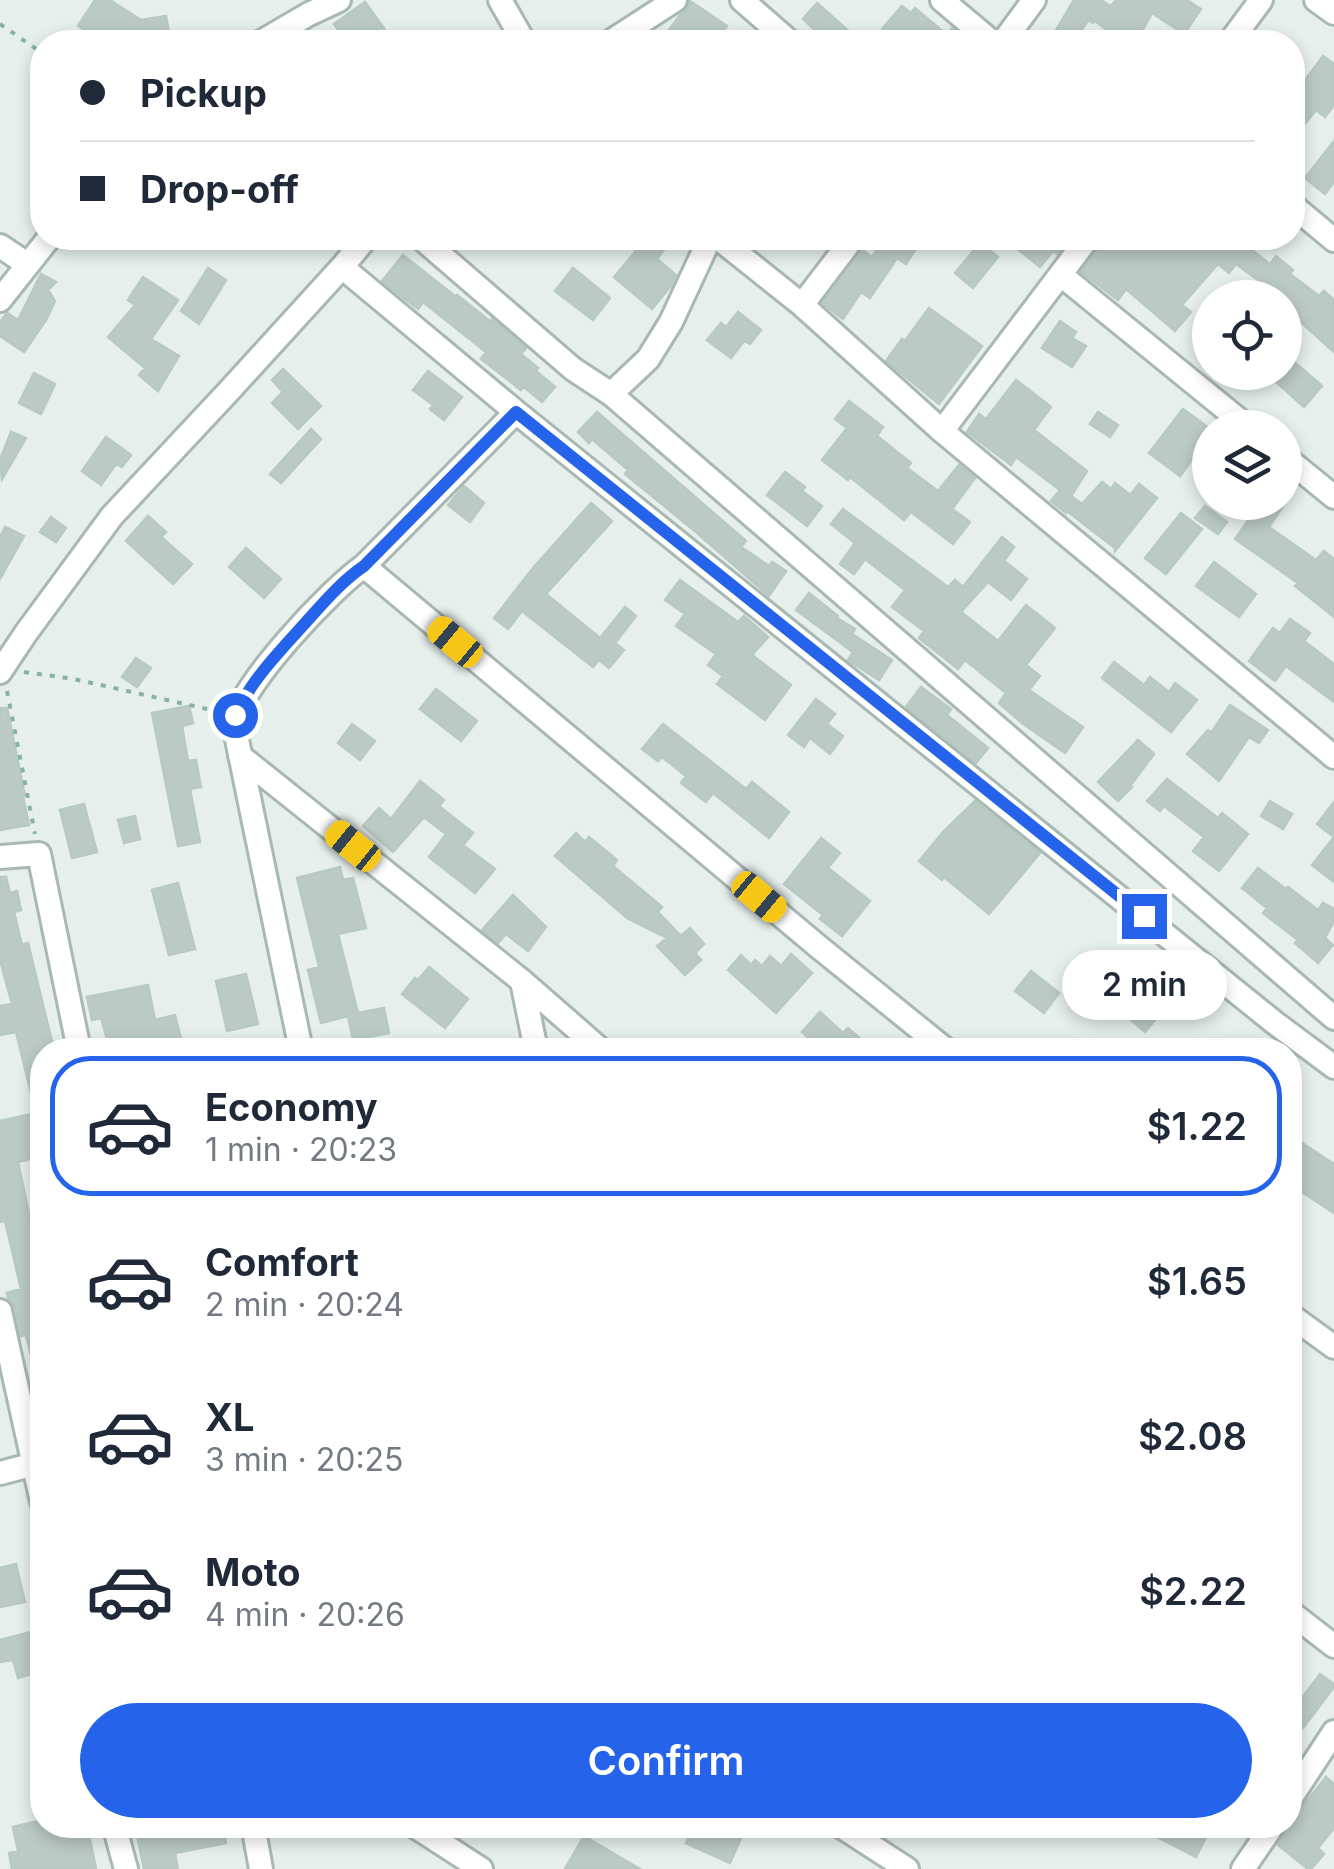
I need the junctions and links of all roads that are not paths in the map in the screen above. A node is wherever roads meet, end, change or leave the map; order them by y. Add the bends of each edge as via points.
1 (339, 0) edge
2 (500, 0) edge
3 (674, 0) edge
4 (742, 0) edge
5 (942, 0) edge
6 (1034, 0) edge
7 (1261, 0) edge
8 (1316, 0) edge
9 (303, 7) edge
10 (1334, 13) edge
11 (275, 30) edge
12 (517, 30) edge
13 (628, 30) edge
14 (776, 30) edge
15 (978, 30) edge
16 (1012, 30) edge
17 (1239, 30) edge
18 (1305, 216) edge
19 (1334, 240) edge
20 (0, 246) edge
21 (39, 250) edge
22 (356, 250) edge
23 (435, 250) edge
24 (704, 250) edge
25 (733, 250) edge
26 (844, 250) edge
27 (1079, 250) edge
28 (27, 264) junction
29 (342, 267) junction
30 (1061, 274) junction
31 (0, 300) edge
32 (802, 305) junction
33 (610, 394) junction
34 (1227, 410) edge
35 (516, 412) junction
36 (942, 431) junction
37 (1302, 471) edge
38 (1334, 497) edge
39 (364, 566) junction
40 (1, 671) edge
41 (240, 756) junction
42 (1334, 758) edge
43 (0, 858) edge
44 (522, 981) junction
45 (1334, 1018) edge
46 (77, 1038) edge
47 (299, 1038) edge
48 (534, 1038) edge
49 (587, 1038) edge
50 (931, 1038) edge
51 (1295, 1038) edge
52 (1302, 1043) edge
53 (1334, 1067) edge
54 (0, 1311) edge
55 (1302, 1324) edge
56 (1334, 1347) edge
57 (30, 1431) edge
58 (30, 1465) edge
59 (0, 1473) edge
60 (1302, 1621) edge
61 (1334, 1646) edge
62 (1334, 1732) edge
63 (1302, 1781) edge
64 (118, 1838) edge
65 (255, 1838) edge
66 (433, 1838) edge
67 (859, 1838) edge
68 (1266, 1838) edge
69 (1252, 1866) edge
70 (126, 1869) edge
71 (261, 1869) edge
72 (481, 1869) edge
73 (906, 1869) edge

1 - 9 street
2 - 12 street
3 - 13 street
4 - 14 street
5 - 15 street
6 - 16 street
7 - 17 street
8 - 10 street
9 - 11 street
18 - 19 street
20 - 28 street
21 - 28 street
22 - 29 street
23 - 33 street
24 - 33 street via 648,359
25 - 32 street
26 - 32 street
27 - 30 street
28 - 31 street
29 - 35 street
29 - 40 street via 112,516
30 - 34 street
30 - 36 street
32 - 36 street
33 - 45 street
35 - 39 street
35 - 51 street
36 - 42 street
37 - 38 street
39 - 41 street via 250,688 235,715
39 - 50 street
41 - 44 street
41 - 47 street
43 - 46 street via 39,854
44 - 48 street
44 - 49 street
52 - 53 street
54 - 57 street
55 - 56 street
58 - 59 street
60 - 61 street
62 - 63 street
64 - 70 street
65 - 71 street
66 - 72 street
67 - 73 street
68 - 69 street

